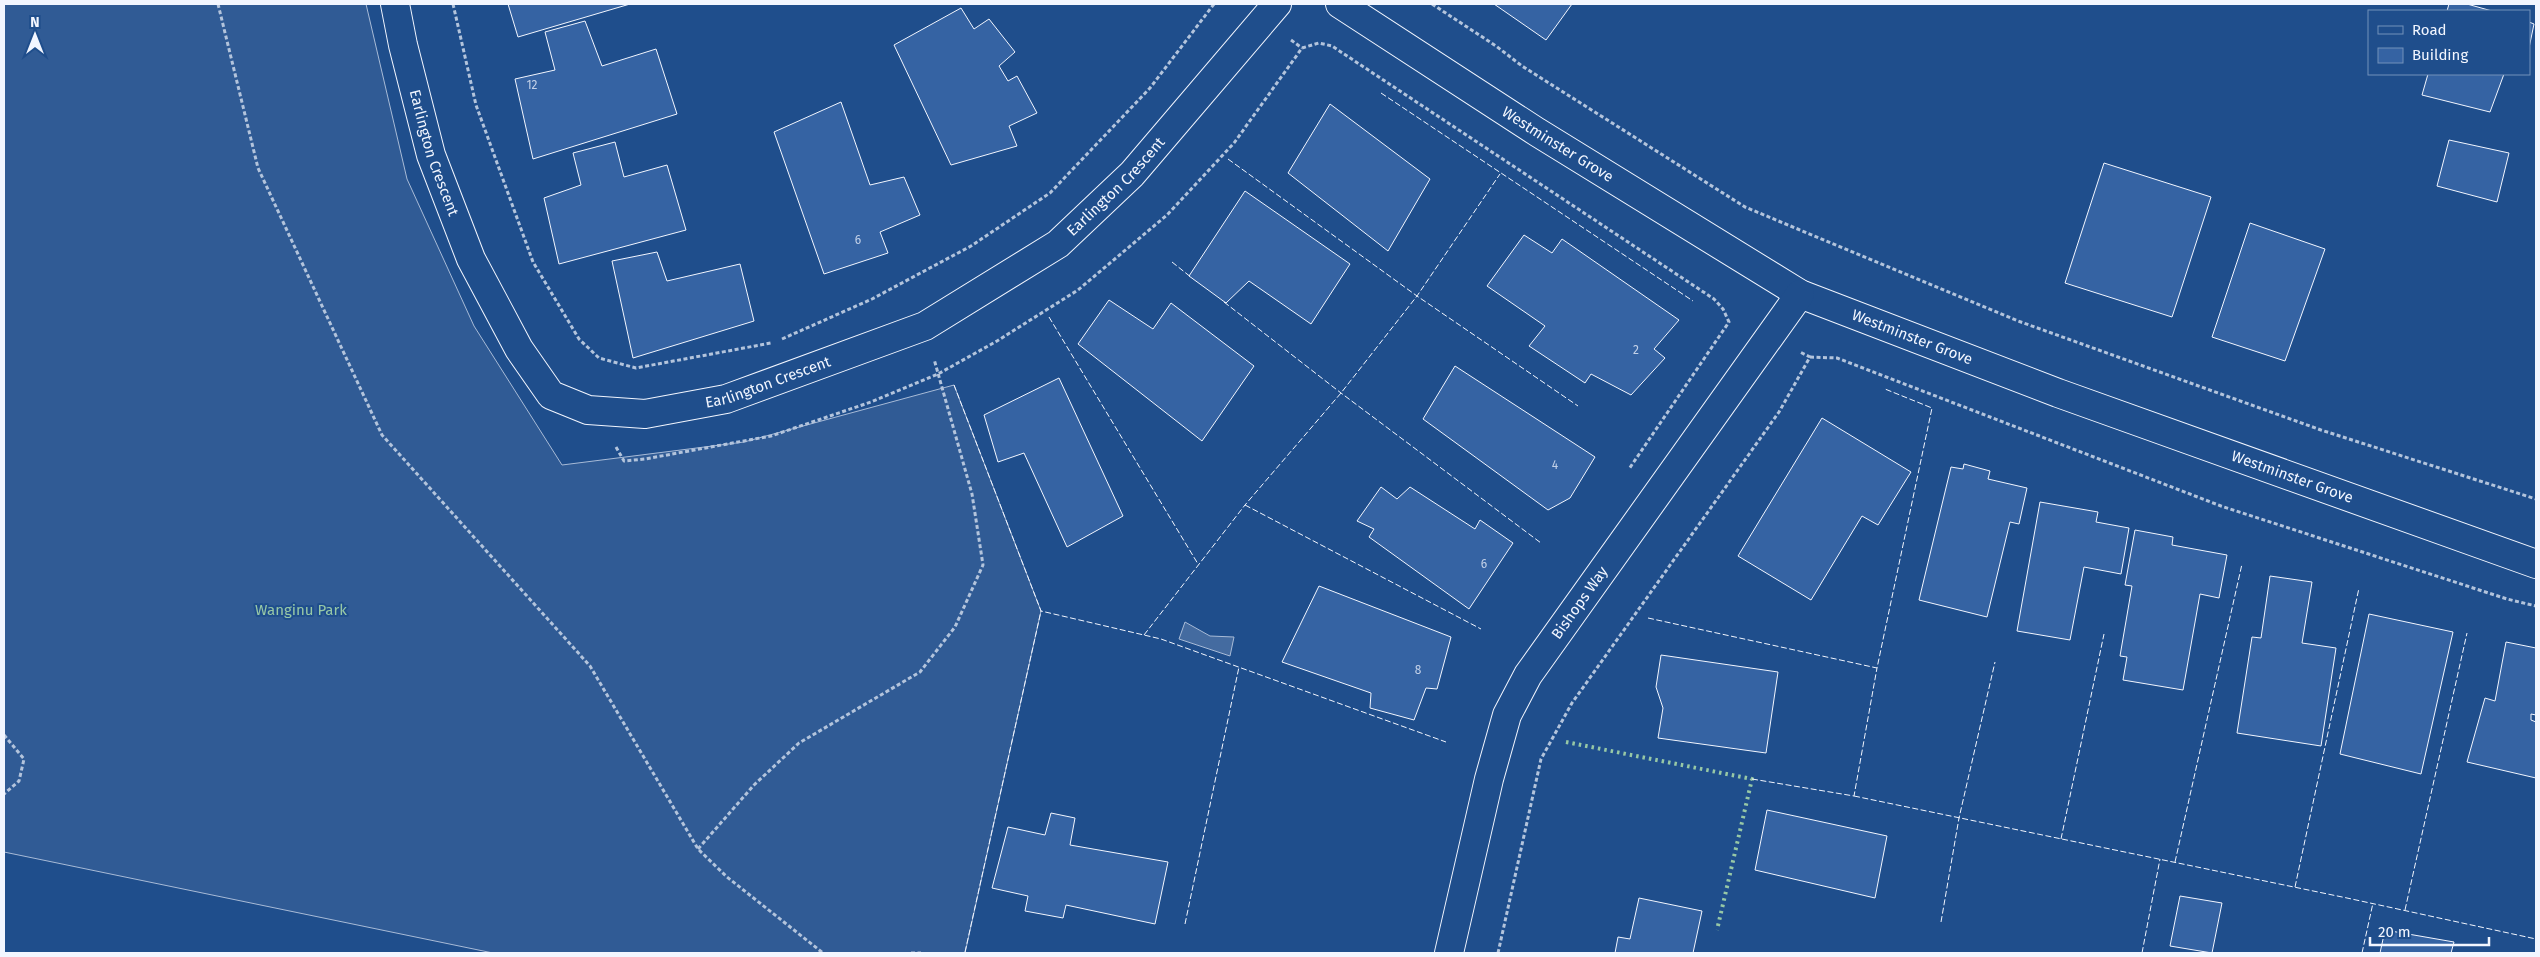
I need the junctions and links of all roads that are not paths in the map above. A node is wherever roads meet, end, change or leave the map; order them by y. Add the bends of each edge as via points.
1 (396, 4) edge
2 (1277, 4) edge
3 (1340, 4) edge
4 (1800, 294) junction
5 (2536, 564) edge
6 (1449, 953) edge

1 - 2 street, Earlington Crescent via 431,155 471,259 519,349 551,395 588,410 644,414 726,399 925,326 1058,244 1132,174
3 - 4 street, Westminster Grove via 1537,132
4 - 5 street, Westminster Grove via 2058,393
4 - 6 street, Bishops Way via 1528,676 1507,715

